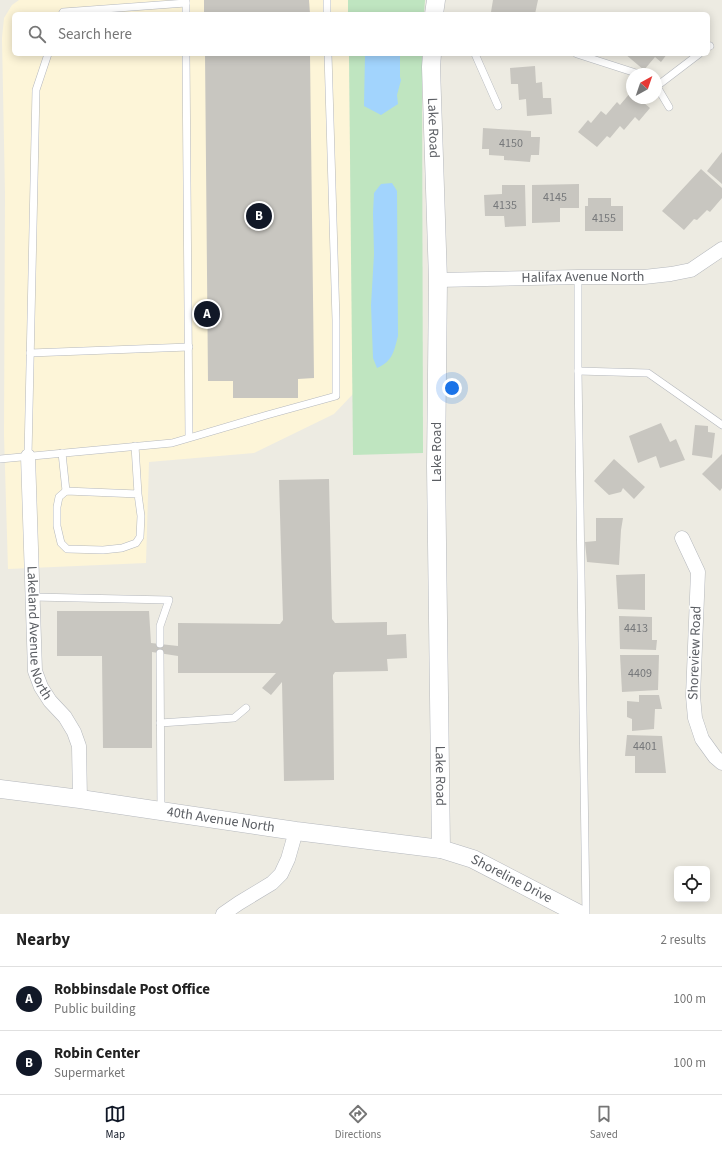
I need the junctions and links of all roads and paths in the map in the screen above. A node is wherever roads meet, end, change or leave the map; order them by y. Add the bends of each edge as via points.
1 (327, 0) edge
2 (436, 0) edge
3 (186, 1) edge
4 (63, 12) edge
5 (186, 12) edge
6 (327, 12) edge
7 (434, 12) edge
8 (47, 56) edge
9 (186, 56) edge
10 (328, 56) edge
11 (432, 56) edge
12 (476, 56) edge
13 (583, 56) edge
14 (696, 56) edge
15 (626, 70) edge
16 (662, 81) edge
17 (662, 95) edge
18 (498, 106) dead end
19 (669, 107) dead end
20 (719, 256) edge
21 (578, 277) junction
22 (438, 280) junction
23 (189, 347) junction
24 (30, 353) junction
25 (578, 371) junction
26 (722, 425) edge
27 (189, 437) junction
28 (135, 446) junction
29 (62, 453) junction
30 (28, 456) junction
31 (0, 459) edge
32 (66, 491) junction
33 (138, 494) junction
34 (682, 538) dead end
35 (33, 597) junction
36 (160, 644) dead end
37 (160, 653) dead end
38 (246, 708) dead end
39 (160, 723) junction
40 (722, 763) edge
41 (0, 789) edge
42 (80, 799) junction
43 (161, 810) junction
44 (296, 831) junction
45 (441, 849) junction
46 (223, 914) edge
47 (579, 914) edge
48 (586, 914) edge

1 - 6 lane
2 - 7 street
3 - 4 lane
3 - 5 lane
8 - 24 lane via 36,90
9 - 23 lane
10 - 27 lane via 336,396
11 - 22 street, Lake Road
12 - 18 lane
13 - 15 lane
14 - 16 lane
17 - 19 lane
20 - 21 street, Halifax Avenue North via 691,270 671,274 644,277
21 - 22 street, Halifax Avenue North
21 - 25 lane
22 - 45 street, Lake Road via 436,466
23 - 24 lane
23 - 27 lane
24 - 30 lane
25 - 26 lane via 648,372
25 - 48 lane
27 - 28 lane via 172,443
28 - 29 lane
28 - 33 lane
29 - 30 lane
29 - 32 lane
30 - 31 lane
30 - 35 street, Lakeland Avenue North
32 - 33 lane
32 - 33 lane via 59,497 57,507 57,526 61,543 67,548 103,550 122,548 136,543 140,538
34 - 40 street, Shoreview Road via 698,572 693,696 695,718 702,739 714,757
35 - 36 lane via 169,600 160,626
35 - 42 street, Lakeland Avenue North via 36,671 40,687 65,717 79,746
37 - 39 lane
38 - 39 lane via 234,718
39 - 43 lane
41 - 42 street, 40th Avenue North
42 - 43 street, 40th Avenue North
43 - 44 street, 40th Avenue North
44 - 45 street, 40th Avenue North
44 - 46 street via 281,874 272,883
45 - 47 street, Shoreline Drive via 473,859

